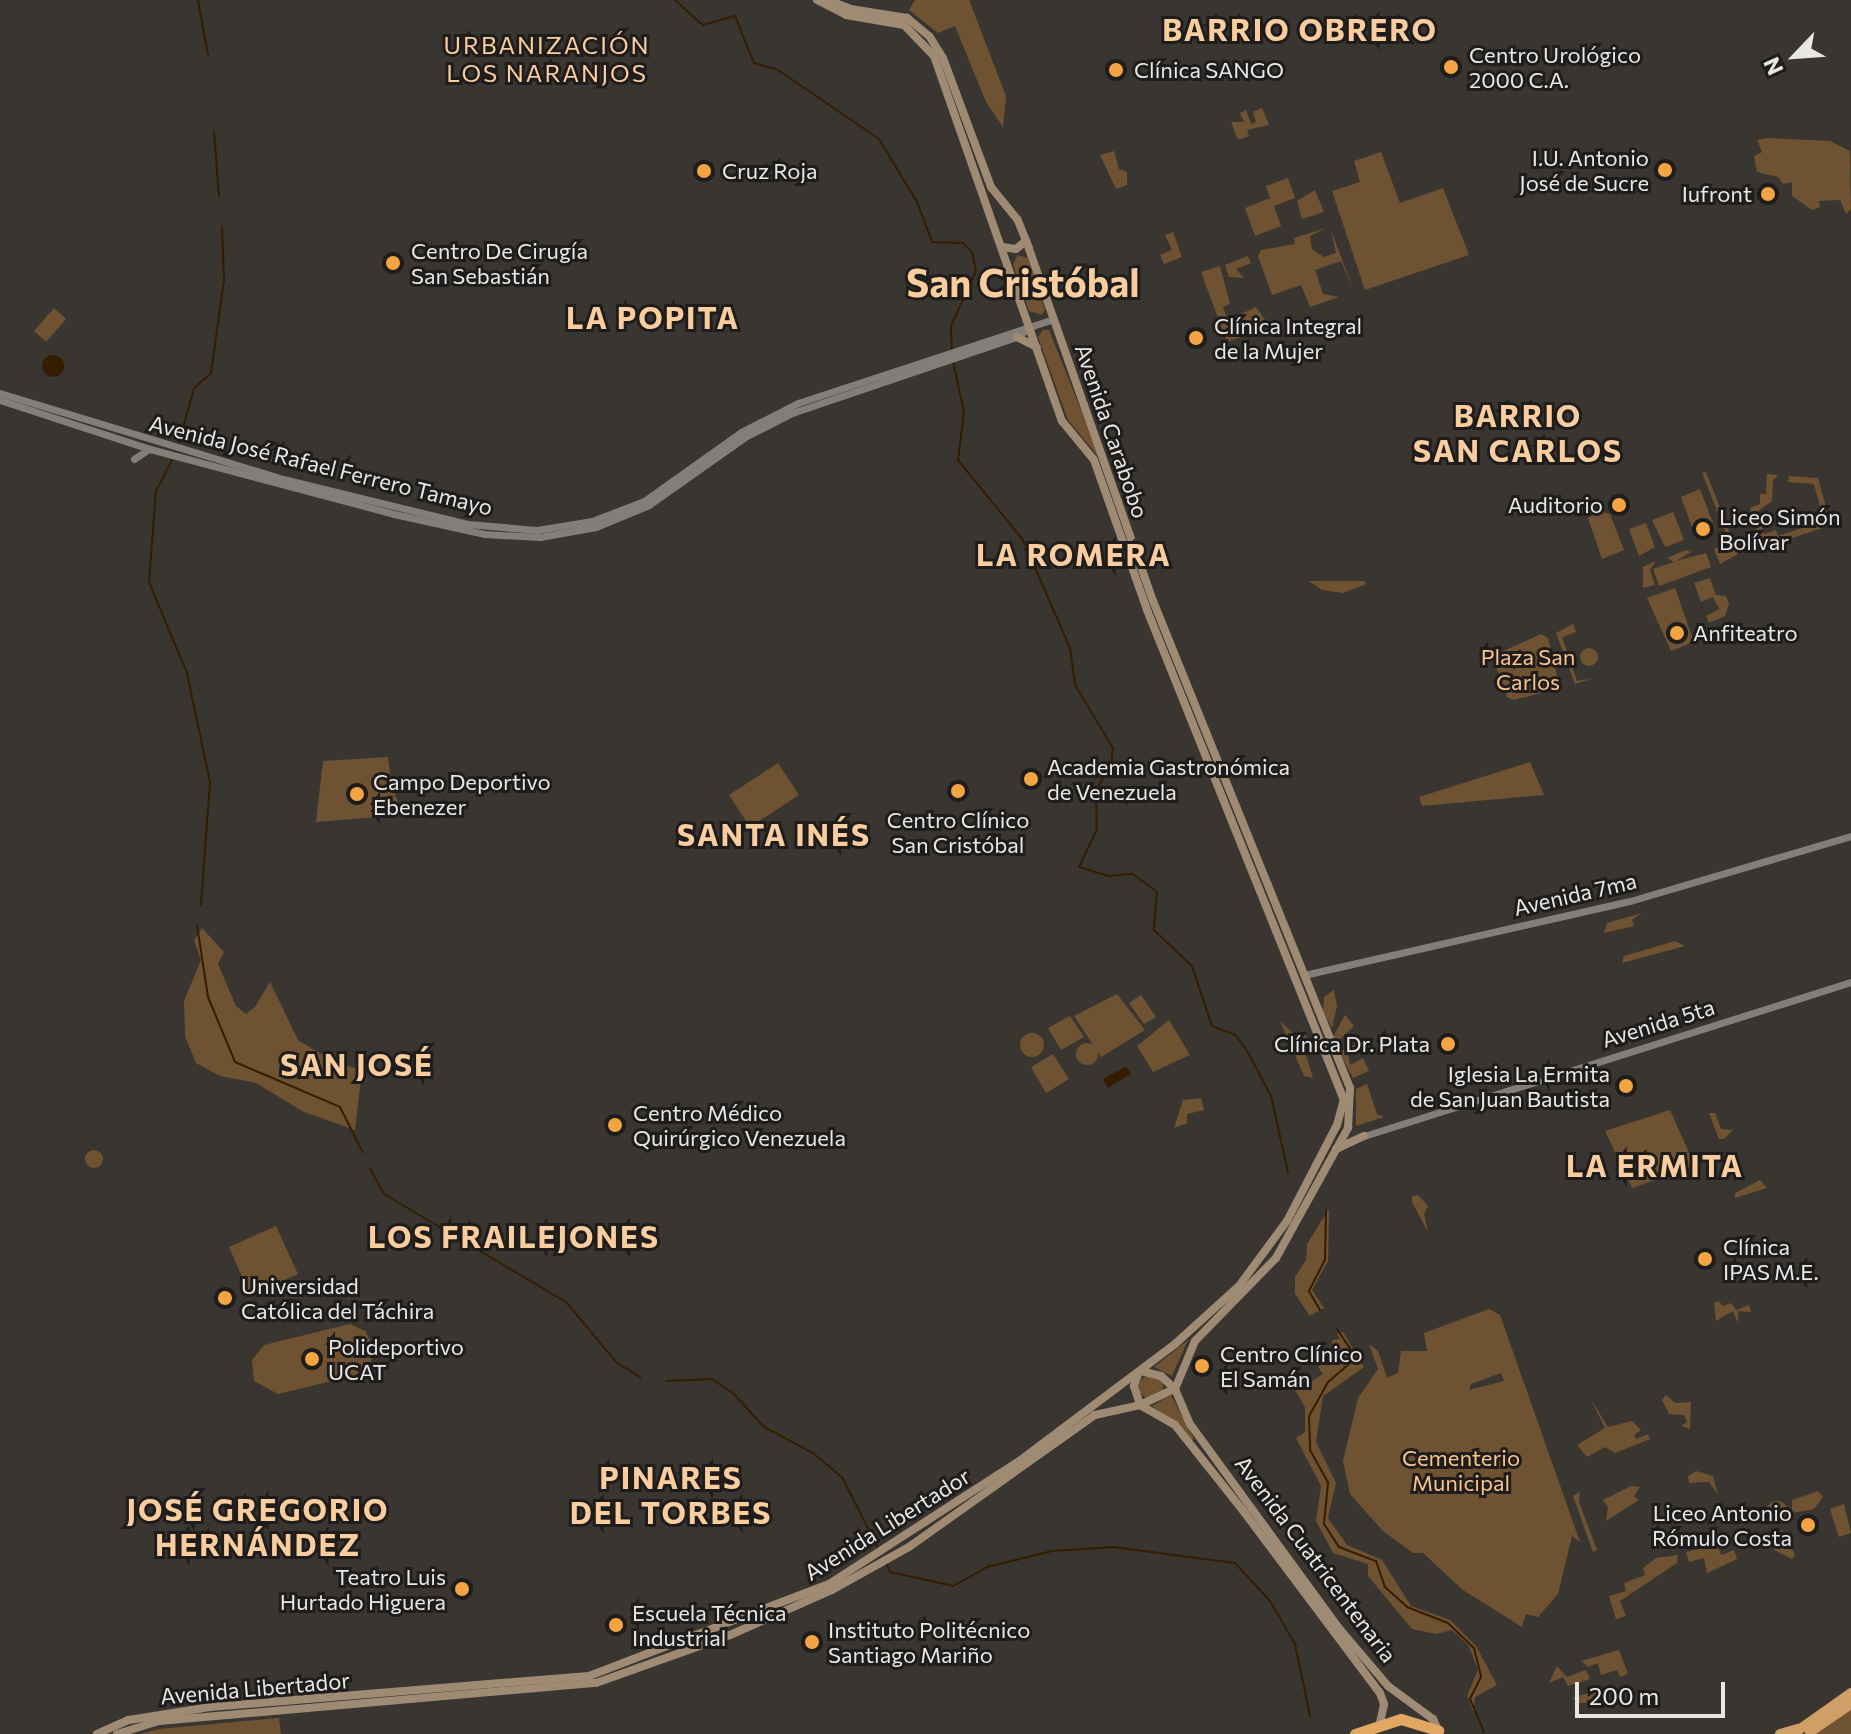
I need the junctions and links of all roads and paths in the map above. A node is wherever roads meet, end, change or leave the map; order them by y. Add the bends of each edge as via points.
1 (817, 0) edge
2 (828, 0) edge
3 (1027, 244) junction
4 (1002, 247) junction
5 (1007, 259) junction
6 (1054, 319) junction
7 (1030, 327) junction
8 (1017, 337) junction
9 (1037, 347) junction
10 (0, 393) edge
11 (0, 400) edge
12 (150, 449) junction
13 (134, 459) dead end
14 (1851, 836) edge
15 (1304, 975) junction
16 (1851, 982) edge
17 (1298, 984) junction
18 (1344, 1098) junction
19 (1348, 1128) junction
20 (1364, 1136) junction
21 (1336, 1149) junction
22 (1140, 1371) junction
23 (1175, 1389) junction
24 (1140, 1405) junction
25 (1851, 1693) edge
26 (1851, 1704) edge
27 (1380, 1723) junction
28 (1443, 1732) edge
29 (1808, 1732) edge
30 (97, 1734) edge
31 (117, 1734) edge
32 (1355, 1734) edge
33 (1780, 1734) edge
34 (1793, 1734) edge

1 - 4 main road, Avenida Carabobo via 846,15 904,25 928,45
2 - 3 main road, Avenida Carabobo via 851,9 896,14 930,37 943,58 991,187 1015,216
3 - 4 main road
3 - 5 main road
3 - 6 main road, Avenida Carabobo
4 - 5 main road, Avenida Carabobo
5 - 7 main road, Avenida Carabobo
6 - 7 street
6 - 15 main road, Avenida Carabobo via 1153,601
7 - 8 street, Avenida José Rafael Ferrero Tamayo
7 - 9 main road, Avenida Carabobo
7 - 10 street, Avenida José Rafael Ferrero Tamayo via 798,403 741,432 644,501 592,521 537,530 468,524 283,479
8 - 9 main road
8 - 12 street, Avenida José Rafael Ferrero Tamayo via 800,409 745,437 649,505 596,527 540,537 430,523
9 - 17 main road, Avenida Carabobo via 1062,421 1094,460 1147,610
11 - 12 street, Avenida José Rafael Ferrero Tamayo
12 - 13 street
14 - 15 street, Avenida 7ma via 1630,901
15 - 17 main road
15 - 19 main road, Avenida Carabobo via 1350,1088
16 - 20 street, Avenida 5ta
17 - 18 main road, Avenida Carabobo
18 - 19 main road, Avenida Carabobo
18 - 22 main road, Avenida Libertador via 1330,1140 1263,1259
19 - 20 main road
19 - 21 main road
20 - 21 main road
21 - 23 main road via 1276,1258 1195,1341
22 - 23 main road via 1161,1376
22 - 24 main road via 1134,1386
22 - 30 main road, Avenida Libertador via 929,1523 829,1584 619,1667 492,1687 197,1709 129,1720
23 - 24 main road, Avenida Libertador
23 - 28 main road, Avenida Cuatricentenaria via 1190,1424 1348,1639 1388,1686
24 - 27 main road, Avenida Cuatricentenaria via 1175,1425 1241,1508 1380,1693
24 - 31 main road, Avenida Libertador via 1095,1415 933,1530 832,1590 620,1675 538,1690 159,1721
25 - 29 highway
26 - 29 highway
27 - 28 highway via 1401,1719
27 - 32 highway
29 - 33 highway
29 - 34 highway

